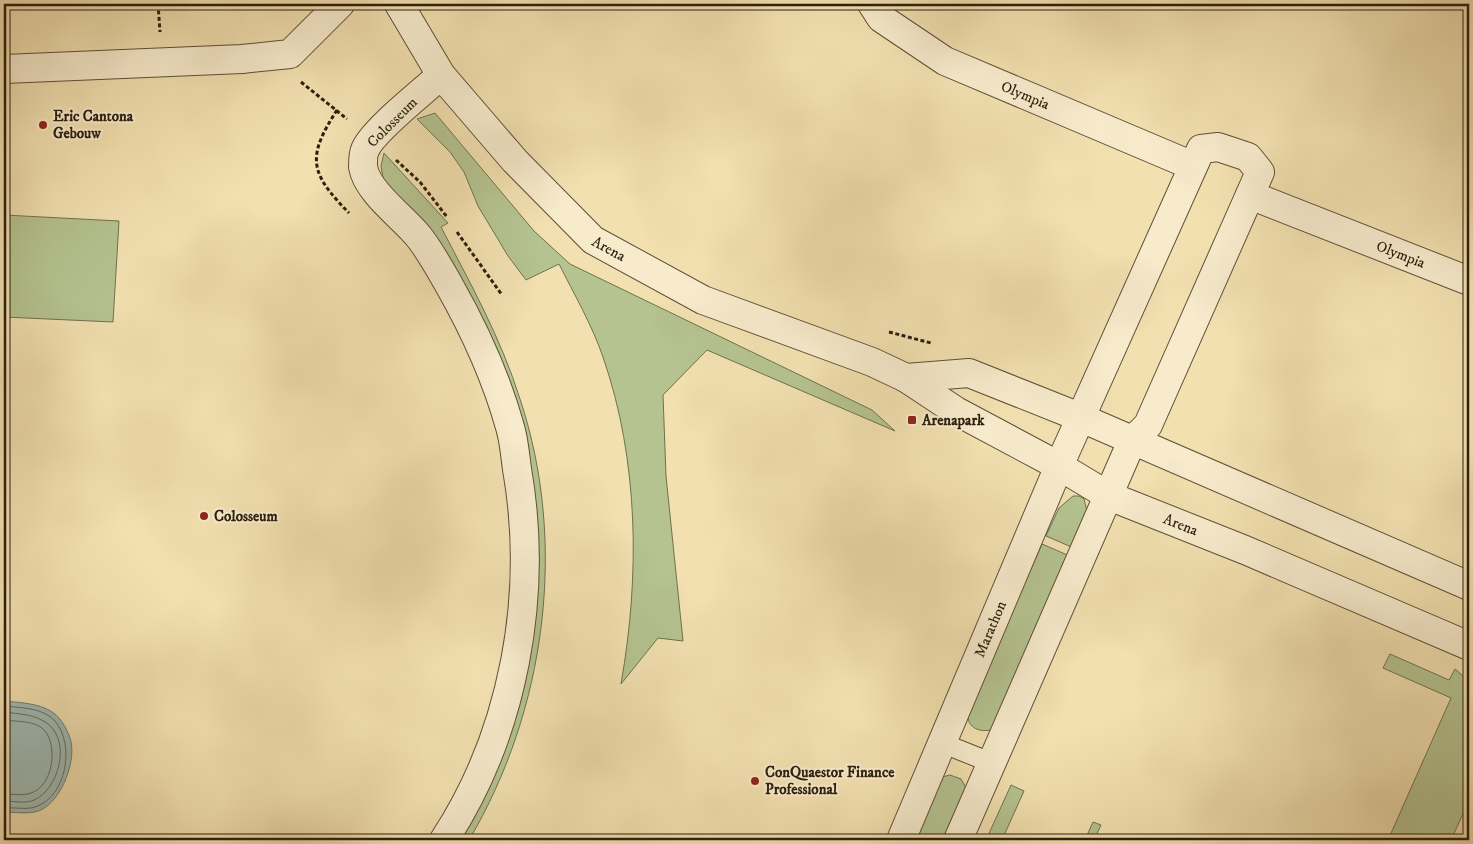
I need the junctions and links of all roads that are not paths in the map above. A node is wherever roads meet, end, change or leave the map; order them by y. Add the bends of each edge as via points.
1 (340, 4) edge
2 (399, 4) edge
3 (872, 4) edge
4 (4, 69) edge
5 (441, 76) junction
6 (1193, 166) junction
7 (1250, 195) junction
8 (1469, 281) edge
9 (906, 378) junction
10 (1080, 418) junction
11 (1132, 441) junction
12 (1059, 466) junction
13 (1108, 496) junction
14 (1469, 586) edge
15 (1469, 646) edge
16 (942, 743) junction
17 (992, 763) junction
18 (444, 840) edge
19 (900, 840) edge
20 (958, 840) edge

1 - 4 street via 290,54
2 - 5 street, Arena
3 - 6 street, Olympia via 881,18 945,61
5 - 9 street, Arena via 515,161 593,240 703,300 872,362
5 - 18 street, Colosseum via 372,140 364,151 363,167 369,182 420,238 477,338 510,427 523,501 526,566 524,612 513,668 492,742 463,810
6 - 7 street via 1201,149 1218,147 1248,157 1260,172
6 - 10 street
7 - 8 street, Olympia
7 - 11 street via 1148,426
9 - 10 street, Arena via 969,373
9 - 12 street, Arena via 956,411
10 - 11 street, Arena
10 - 12 street, Marathon
11 - 13 street
11 - 14 street, Arena
12 - 13 street, Arena
12 - 16 street, Marathon
13 - 15 street, Arena
13 - 17 street
16 - 17 lane
16 - 19 street, Marathon
17 - 20 street

